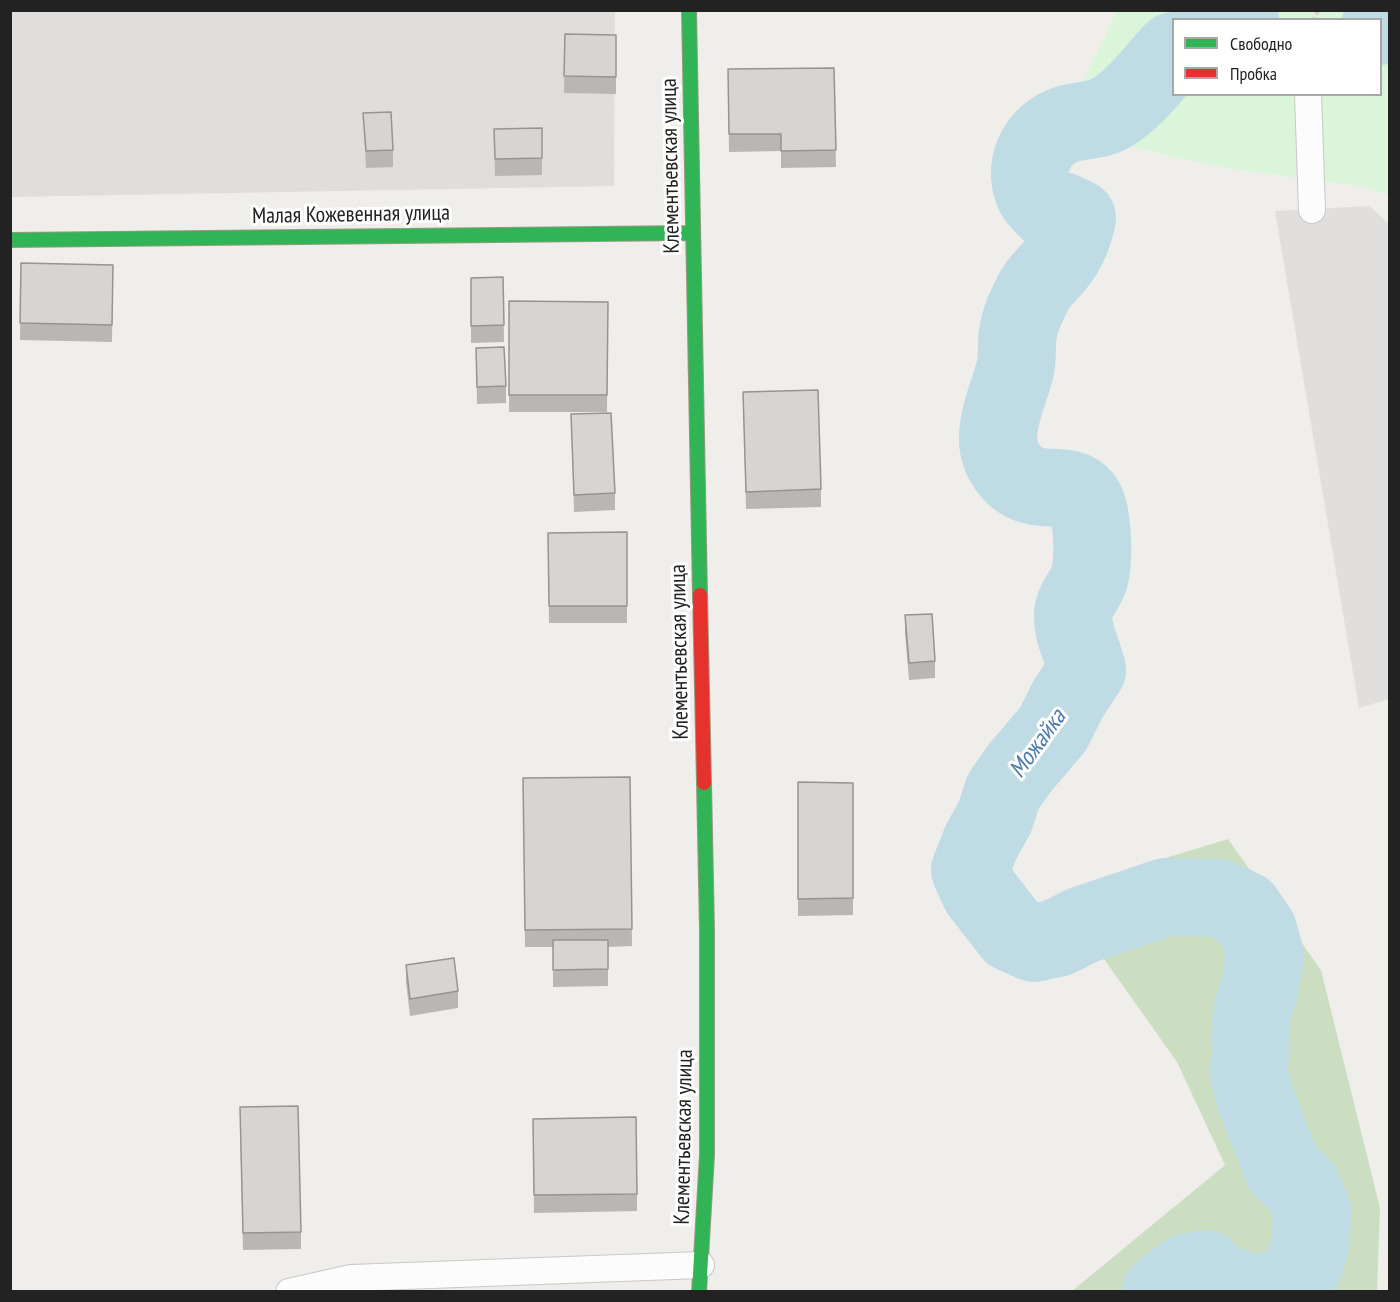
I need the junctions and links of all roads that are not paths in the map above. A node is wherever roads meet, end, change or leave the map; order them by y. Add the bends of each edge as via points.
1 (689, 10) edge
2 (1309, 98) edge
3 (1312, 210) dead end
4 (693, 233) junction
5 (10, 240) edge
6 (701, 1265) junction
7 (289, 1292) edge
8 (699, 1292) edge

1 - 4 main road, Клементьевская улица
2 - 3 lane
4 - 5 main road, Малая Кожевенная улица
4 - 6 main road, Клементьевская улица via 707,930 707,1155
6 - 7 lane via 351,1278
6 - 8 main road, Клементьевская улица

